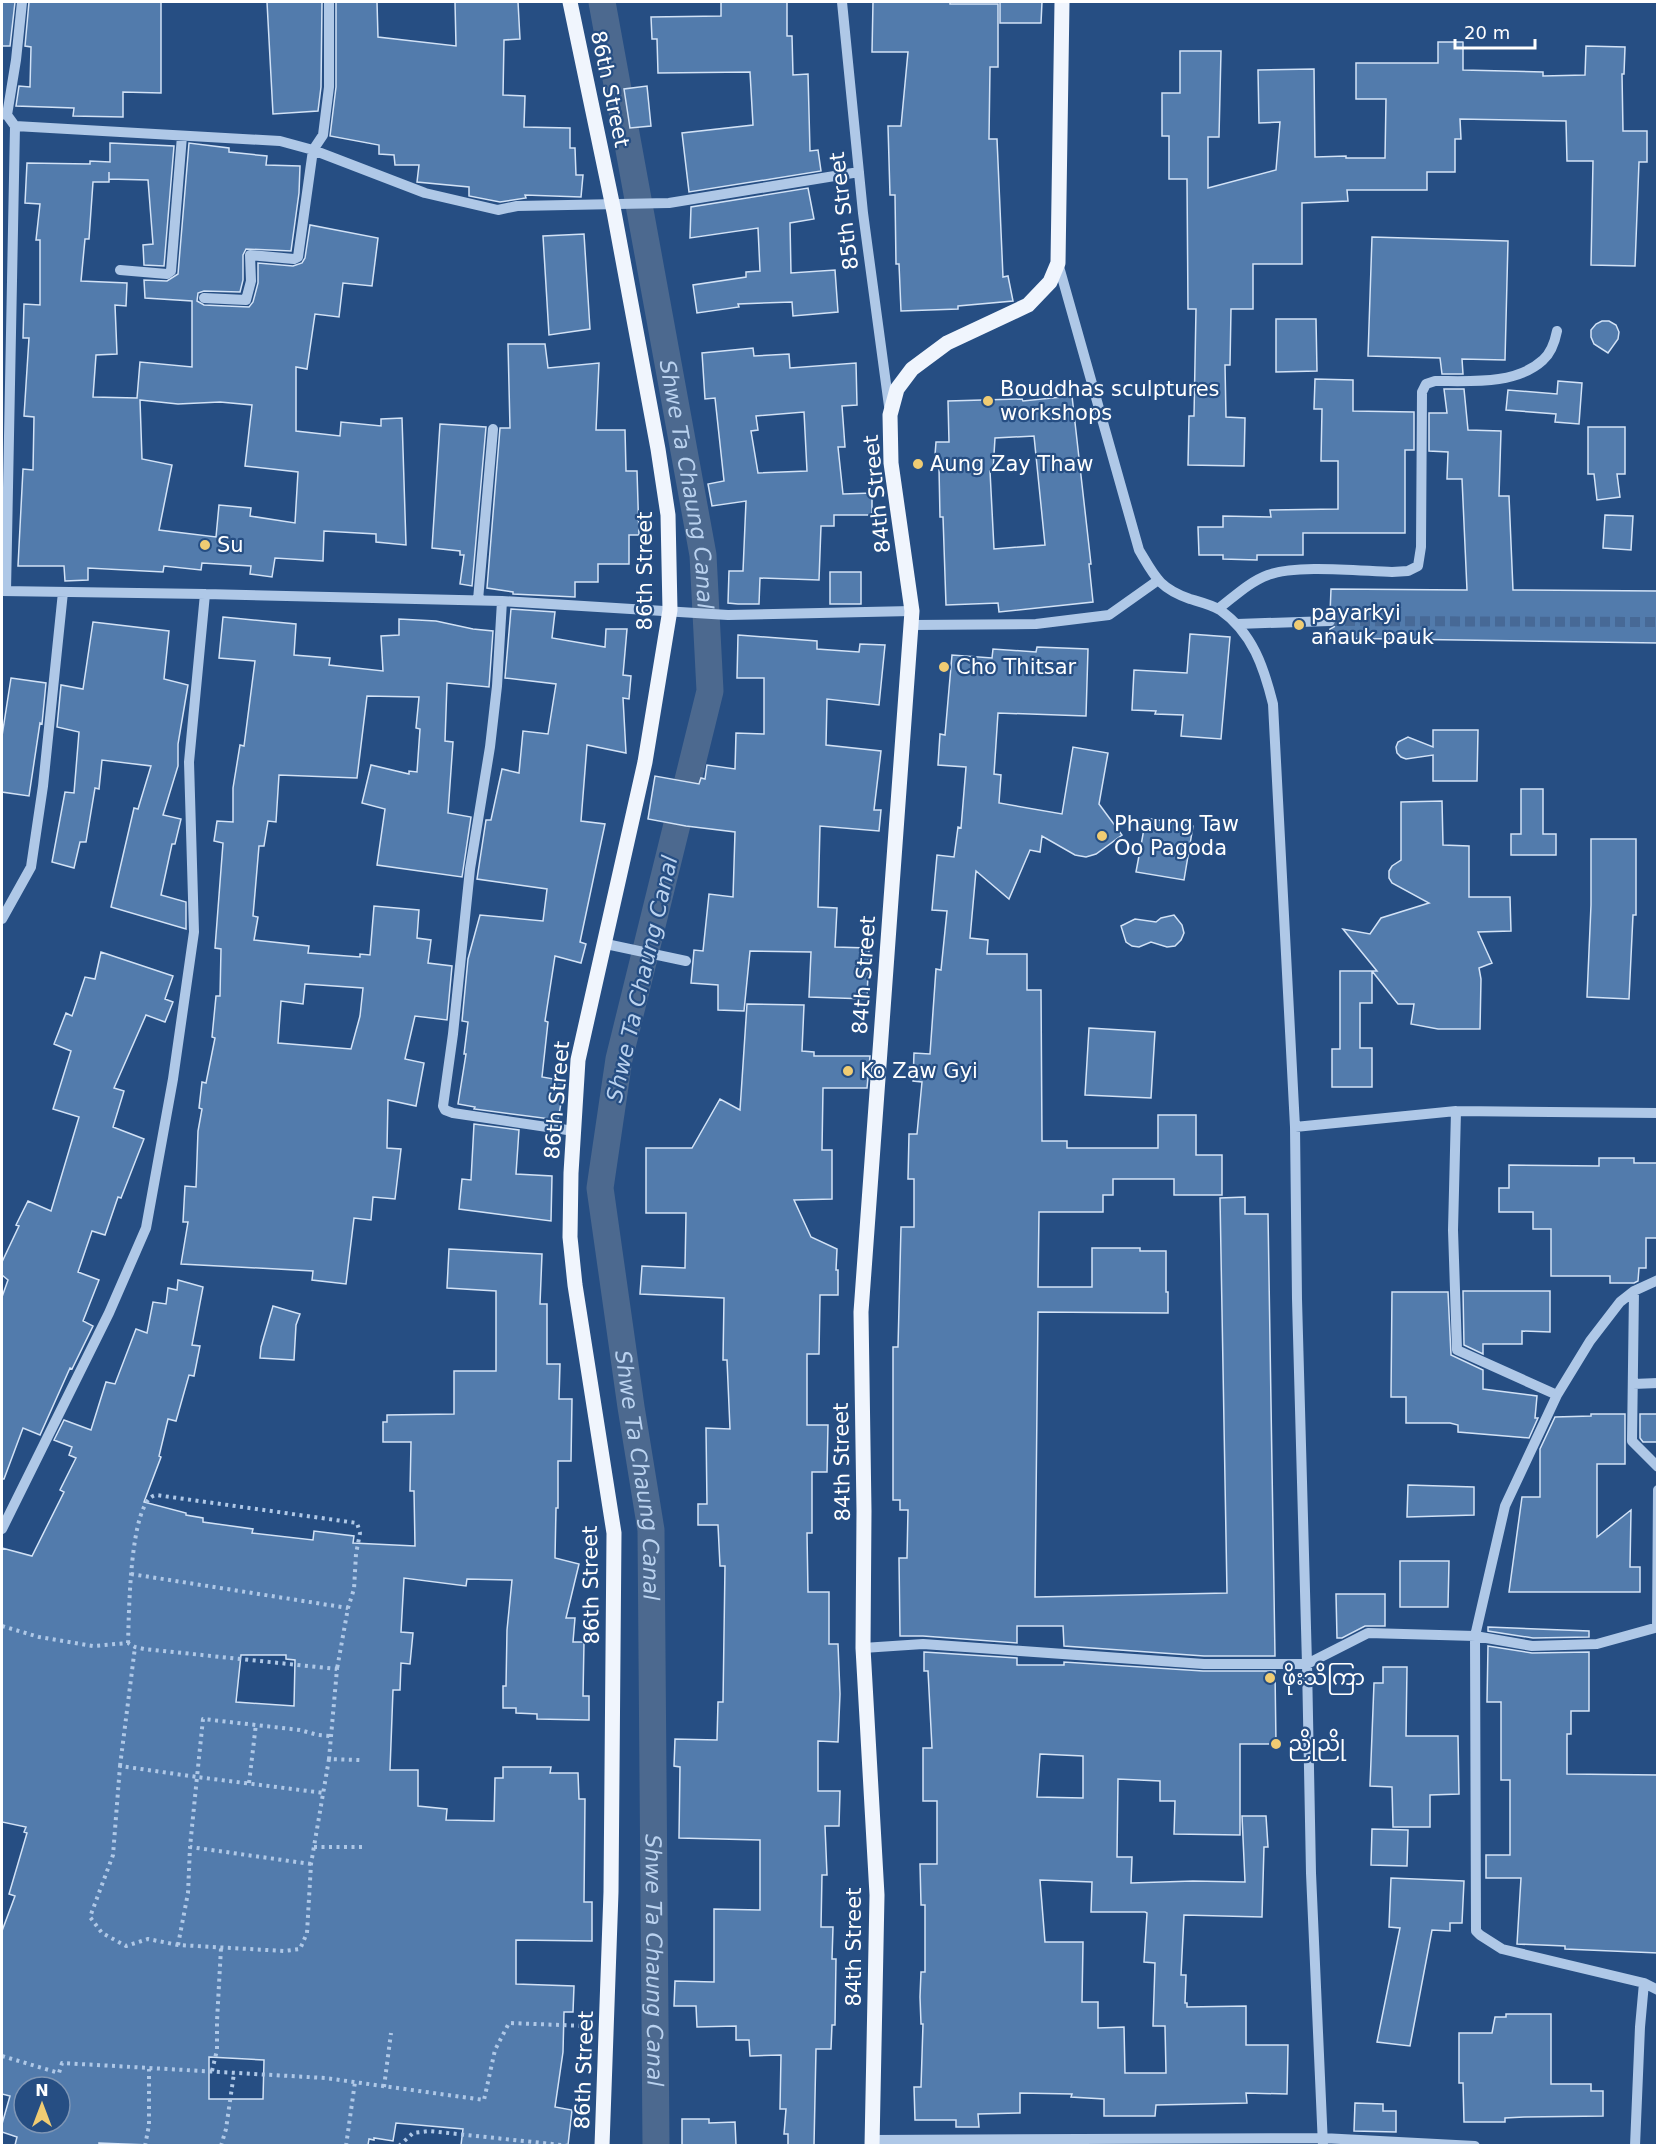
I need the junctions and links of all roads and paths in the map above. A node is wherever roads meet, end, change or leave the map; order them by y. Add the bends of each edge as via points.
1 (22, 2) edge
2 (329, 2) edge
3 (570, 2) edge
4 (842, 2) edge
5 (1062, 2) edge
6 (4, 115) edge
7 (15, 126) junction
8 (182, 136) junction
9 (313, 150) junction
10 (859, 172) junction
11 (1058, 263) junction
12 (120, 270) dead end
13 (204, 298) dead end
14 (1557, 331) dead end
15 (891, 415) junction
16 (493, 429) dead end
17 (1157, 581) junction
18 (4, 591) edge
19 (63, 592) junction
20 (205, 594) junction
21 (478, 600) junction
22 (502, 601) junction
23 (1218, 609) junction
24 (670, 610) junction
25 (911, 618) junction
26 (1330, 621) tunnel mouth
27 (1237, 624) junction
28 (2, 919) edge
29 (606, 944) junction
30 (686, 962) dead end
31 (1455, 1111) junction
32 (1658, 1113) edge
33 (1295, 1127) junction
34 (574, 1131) junction
35 (1658, 1280) edge
36 (1634, 1291) junction
37 (1658, 1383) edge
38 (1633, 1384) junction
39 (1557, 1395) junction
40 (1658, 1467) edge
41 (1658, 1490) edge
42 (2, 1529) edge
43 (131, 1574) junction
44 (348, 1608) junction
45 (2, 1626) edge
46 (1657, 1627) edge
47 (1475, 1636) junction
48 (128, 1644) junction
49 (135, 1647) junction
50 (863, 1648) junction
51 (1307, 1664) junction
52 (337, 1669) junction
53 (256, 1724) junction
54 (330, 1736) junction
55 (329, 1759) junction
56 (360, 1760) dead end
57 (120, 1766) junction
58 (197, 1777) junction
59 (249, 1783) junction
60 (324, 1793) junction
61 (190, 1847) junction
62 (314, 1847) junction
63 (362, 1847) dead end
64 (311, 1864) junction
65 (178, 1946) junction
66 (221, 1948) junction
67 (1644, 1983) junction
68 (1658, 1990) edge
69 (607, 2027) junction
70 (391, 2033) dead end
71 (2, 2056) edge
72 (149, 2069) junction
73 (212, 2071) junction
74 (234, 2073) junction
75 (355, 2082) junction
76 (384, 2087) junction
77 (1322, 2142) edge
78 (872, 2143) edge
79 (145, 2145) edge
80 (221, 2145) edge
81 (346, 2145) edge
82 (399, 2145) edge
83 (571, 2145) edge
84 (602, 2145) edge
85 (1475, 2145) edge
86 (1635, 2145) edge

1 - 6 street via 16,60
2 - 9 street via 329,87 323,135
3 - 24 main road, 86th Street via 658,449 668,515
4 - 10 street, 85th Street
5 - 11 main road, 84th Street
6 - 7 street
7 - 8 street
7 - 18 street
8 - 9 street via 280,141
8 - 12 street via 171,271 167,274
9 - 10 street via 424,193 498,210 517,206 669,204
9 - 13 street via 298,257 250,255 246,300
10 - 15 street, 85th Street
11 - 15 main road, 84th Street via 1050,282 1028,305 947,343 912,369 897,389
11 - 17 street via 1139,550
14 - 23 street via 1545,358 1516,375 1426,384 1422,392 1418,566 1392,572 1288,570 1250,584
15 - 25 main road, 84th Street via 891,463
16 - 21 street
17 - 23 street via 1182,596
17 - 25 street via 1109,615 1036,624
18 - 19 street
19 - 20 street
19 - 28 street via 32,867
20 - 21 street
20 - 42 street via 189,762 194,932 146,1228 109,1313
21 - 22 street
22 - 24 street
22 - 34 street via 490,747 470,869 443,1106 453,1113
23 - 27 street
24 - 25 street via 728,615
24 - 29 main road, 86th Street via 645,762
25 - 50 main road, 84th Street via 861,1312
26 - 27 street
27 - 33 street via 1265,671 1273,704
29 - 30 street
29 - 34 main road, 86th Street via 578,1060
31 - 32 street
31 - 33 street
31 - 39 street via 1457,1350
33 - 51 street
34 - 69 main road, 86th Street via 570,1237 614,1533
35 - 36 street
36 - 38 street
36 - 39 street via 1620,1302 1590,1341
37 - 38 street
38 - 40 street via 1632,1441
39 - 47 street via 1505,1506
41 - 46 street
43 - 44 path
43 - 44 path via 139,1522 152,1496 352,1522 357,1523 360,1533
43 - 48 path
44 - 52 path
45 - 48 path via 93,1646
46 - 47 street via 1597,1644 1532,1646
47 - 51 street via 1368,1633
47 - 67 street via 1476,1930 1502,1949
48 - 49 path
49 - 52 path
49 - 57 path
50 - 51 street via 923,1644 1204,1664
50 - 78 main road, 84th Street via 877,1894
51 - 77 street
52 - 54 path
53 - 54 path
53 - 58 path via 203,1719
53 - 59 path
54 - 55 path
55 - 56 path
55 - 60 path
57 - 58 path
57 - 65 path via 113,1855 90,1917 102,1933 126,1946 148,1939
58 - 59 path
58 - 61 path
59 - 60 path
60 - 62 path
61 - 64 path
61 - 65 path via 188,1893
62 - 63 path
62 - 64 path
64 - 66 path via 307,1933 300,1949
65 - 66 path
66 - 73 path via 217,2050
67 - 68 street
67 - 86 street
69 - 76 path via 509,2023 495,2050 483,2100
69 - 84 main road, 86th Street
70 - 76 path
71 - 72 path via 59,2073 62,2063
72 - 73 path
72 - 79 path
73 - 74 path
74 - 75 path
74 - 80 path
75 - 76 path
75 - 81 path
77 - 78 street
77 - 85 street
82 - 83 path via 413,2133 429,2131

